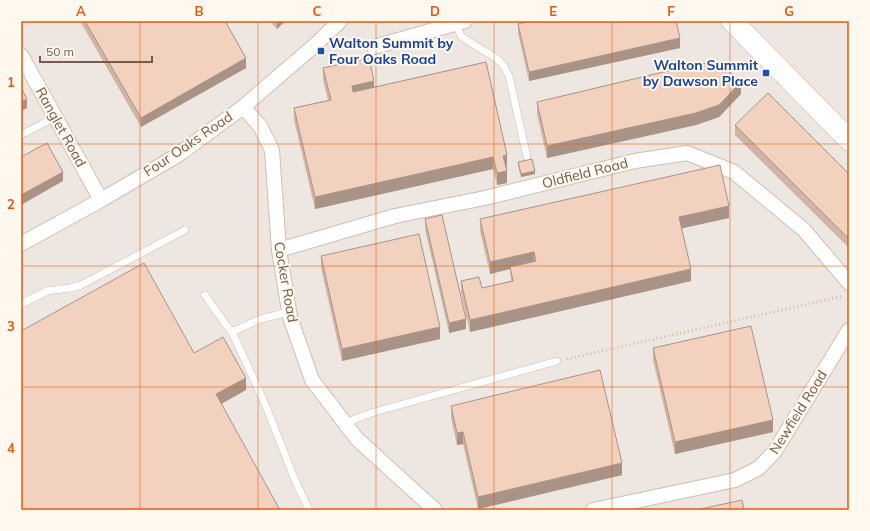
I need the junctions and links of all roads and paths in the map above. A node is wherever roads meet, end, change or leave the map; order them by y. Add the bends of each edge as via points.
1 (340, 21) edge
2 (732, 21) edge
3 (460, 22) edge
4 (374, 47) dead end
5 (21, 55) edge
6 (243, 107) junction
7 (55, 117) junction
8 (21, 135) edge
9 (849, 140) edge
10 (527, 157) dead end
11 (101, 200) junction
12 (185, 230) dead end
13 (21, 244) edge
14 (279, 250) junction
15 (849, 283) edge
16 (849, 294) edge
17 (206, 295) dead end
18 (21, 304) edge
19 (289, 312) junction
20 (849, 330) edge
21 (232, 332) junction
22 (557, 361) joint
23 (344, 424) junction
24 (309, 510) edge
25 (435, 510) edge
26 (593, 510) edge

1 - 6 street, Four Oaks Road
2 - 9 street
3 - 4 street
3 - 10 lane via 461,36 496,58 510,76
5 - 7 street, Ranglet Road
6 - 11 street, Four Oaks Road via 178,154
6 - 14 street, Cocker Road via 260,126 272,150
7 - 8 lane
7 - 11 street, Ranglet Road
11 - 13 street, Four Oaks Road
12 - 18 lane via 81,285 47,291
14 - 15 street, Oldfield Road via 395,216 485,198 635,161 687,153 734,172 804,230
14 - 19 street, Cocker Road
16 - 22 path
17 - 21 lane
19 - 21 lane via 260,319
19 - 23 street, Cocker Road via 312,380
20 - 26 street, Newfield Road via 775,451 759,468 735,480
21 - 24 lane
22 - 23 lane via 371,413
23 - 25 street, Cocker Road

